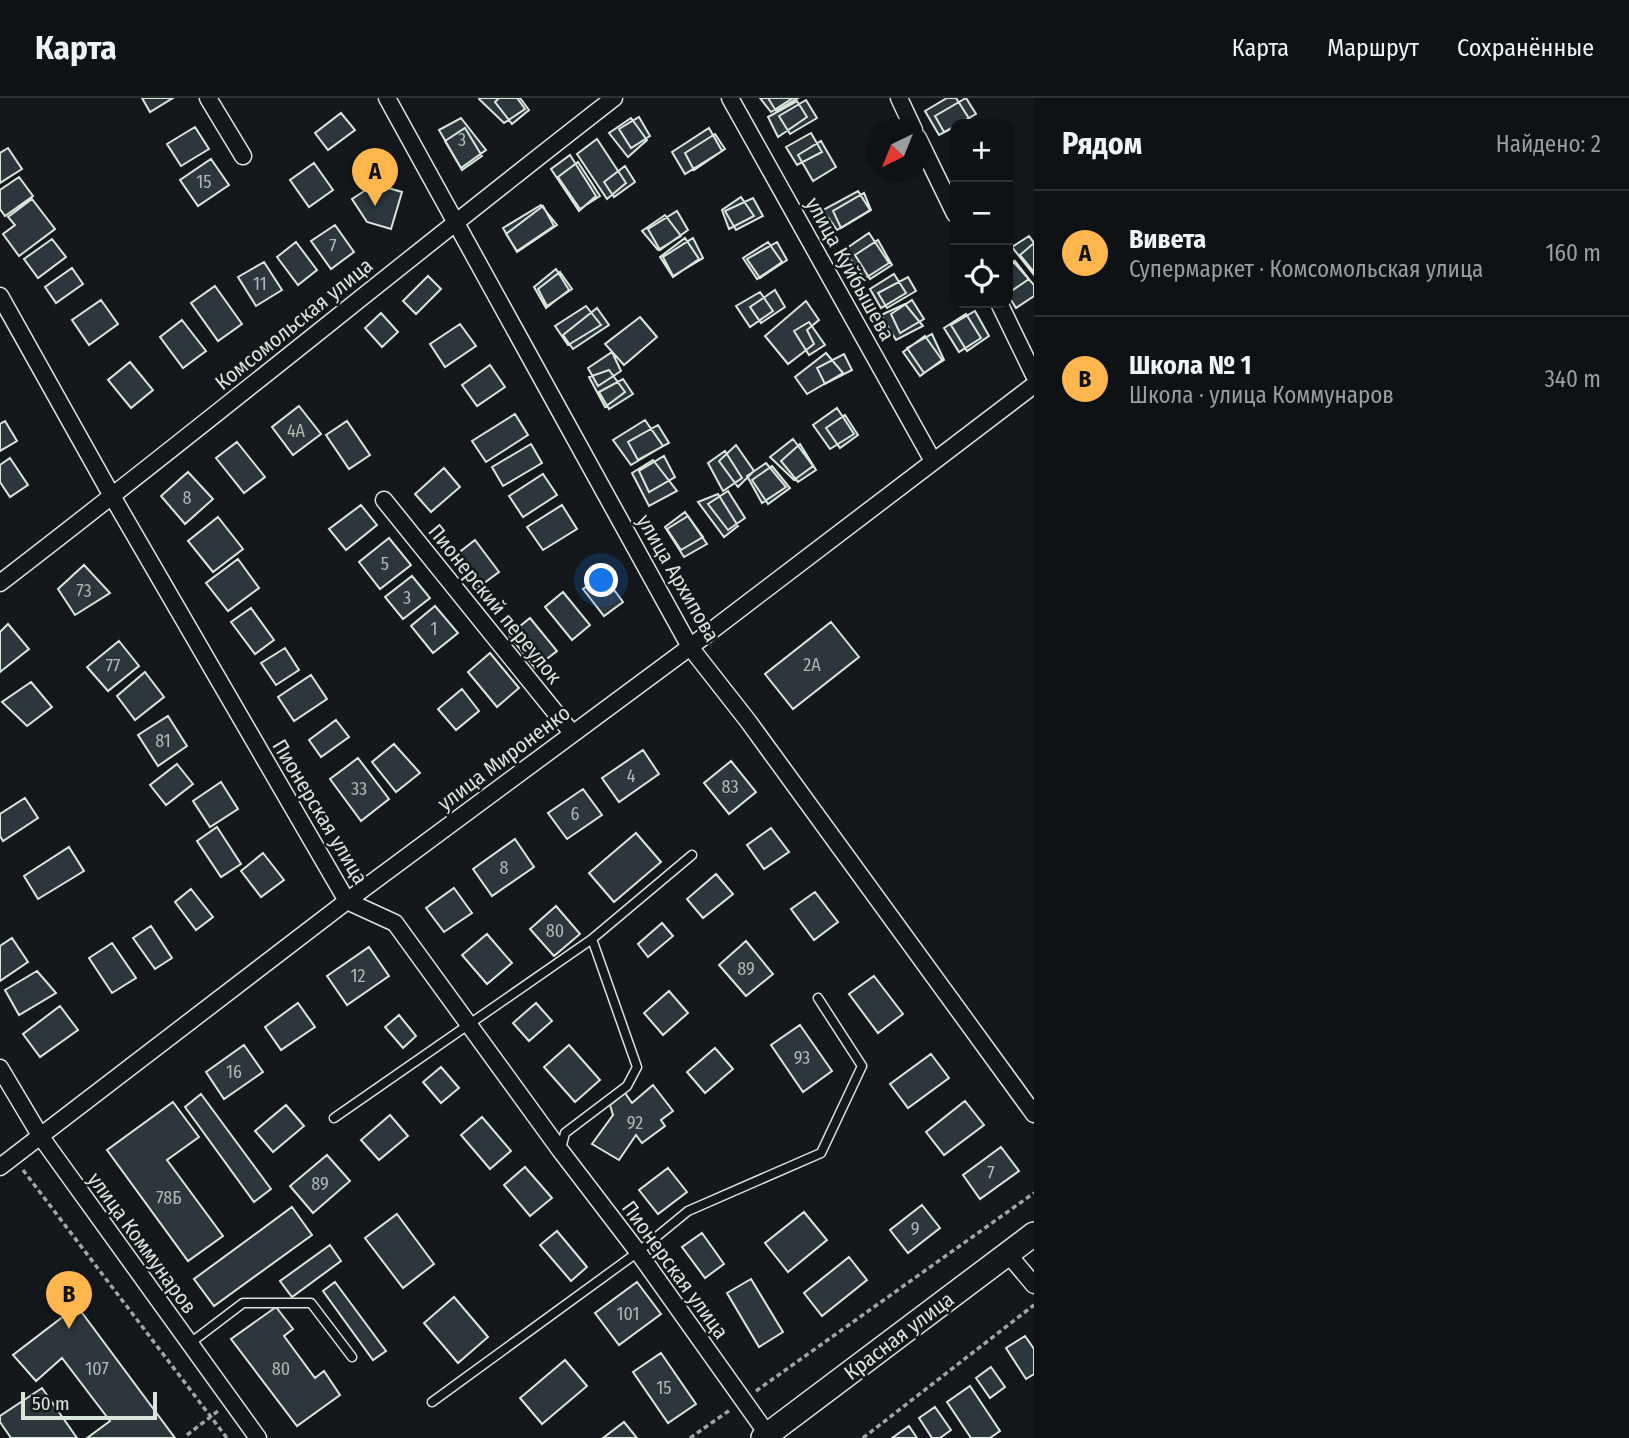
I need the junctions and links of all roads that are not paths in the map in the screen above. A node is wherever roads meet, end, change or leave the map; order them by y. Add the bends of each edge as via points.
1 (208, 98) edge
2 (387, 98) edge
3 (614, 98) edge
4 (730, 98) edge
5 (899, 98) edge
6 (909, 119) edge
7 (243, 156) dead end
8 (929, 159) edge
9 (950, 203) edge
10 (456, 220) junction
11 (0, 296) edge
12 (1001, 308) edge
13 (1034, 375) edge
14 (1034, 385) edge
15 (933, 461) junction
16 (112, 496) junction
17 (384, 500) dead end
18 (0, 583) edge
19 (690, 647) junction
20 (572, 733) junction
21 (692, 855) dead end
22 (346, 901) junction
23 (592, 939) junction
24 (818, 998) dead end
25 (469, 1024) junction
26 (0, 1068) edge
27 (1034, 1114) edge
28 (334, 1118) dead end
29 (41, 1137) junction
30 (560, 1150) junction
31 (0, 1167) edge
32 (1034, 1234) edge
33 (638, 1252) junction
34 (1008, 1254) junction
35 (1034, 1285) edge
36 (189, 1344) junction
37 (352, 1357) dead end
38 (432, 1402) dead end
39 (765, 1436) edge
40 (258, 1438) edge

1 - 7 street
2 - 10 street, улица Архипова
3 - 10 street, Комсомольская улица
4 - 15 street, улица Куйбышева
5 - 6 street
8 - 9 street
10 - 16 street, Комсомольская улица
10 - 19 street, улица Архипова
11 - 16 street, Пионерская улица
12 - 13 street
14 - 15 street, улица Мироненко
15 - 19 street, улица Мироненко
16 - 18 street, Комсомольская улица
16 - 22 street, Пионерская улица
17 - 20 street, Пионерский переулок
19 - 20 street, улица Мироненко
19 - 27 street, улица Архипова
20 - 22 street, улица Мироненко
21 - 23 lane
22 - 25 street, Пионерская улица via 395,923
22 - 29 street, улица Мироненко
23 - 25 lane
23 - 30 lane via 637,1067 627,1086 565,1133
24 - 33 lane via 862,1066 821,1153 688,1211
25 - 28 lane
25 - 30 street, Пионерская улица
26 - 29 street, улица Коммунаров
29 - 31 street, улица Мироненко
29 - 36 street, улица Коммунаров
30 - 33 street, Пионерская улица
32 - 34 main road, Красная улица
33 - 38 lane
33 - 39 street, Пионерская улица
34 - 35 street
34 - 39 main road, Красная улица
36 - 37 lane via 243,1303 311,1303
36 - 40 street, улица Коммунаров

